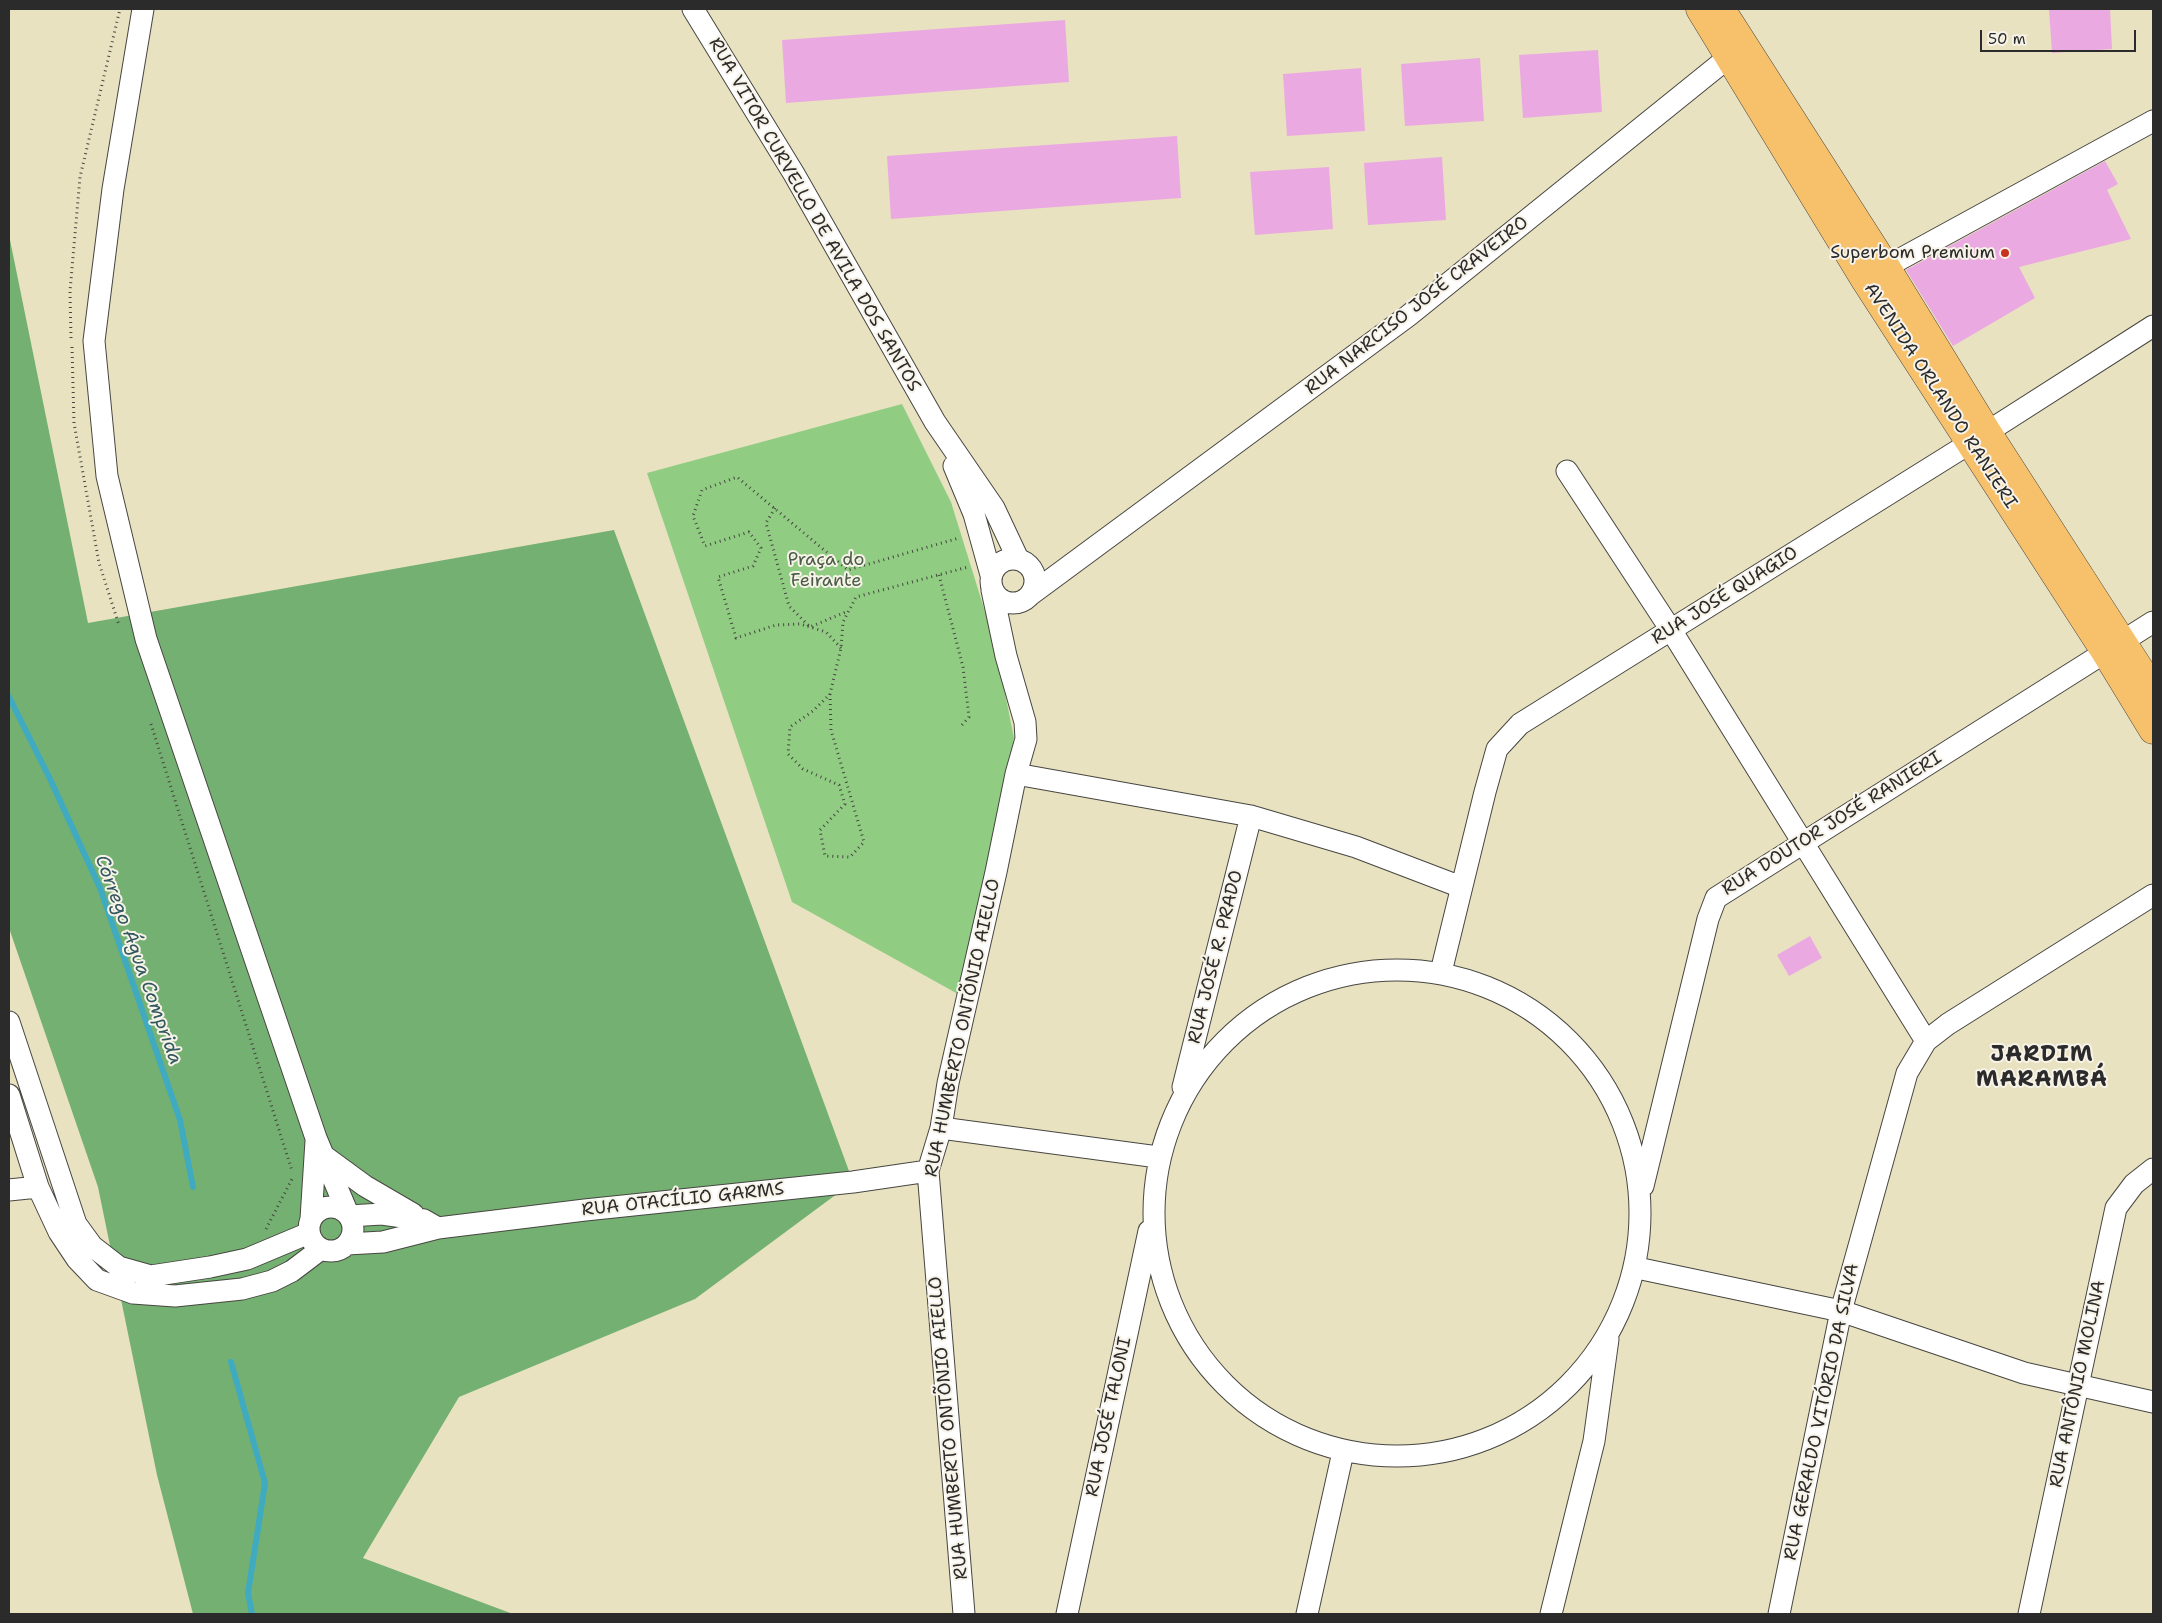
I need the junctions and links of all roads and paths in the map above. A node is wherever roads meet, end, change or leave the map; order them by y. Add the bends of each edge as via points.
1 (143, 9) edge
2 (693, 9) edge
3 (1700, 9) edge
4 (1722, 9) edge
5 (1738, 52) junction
6 (2153, 121) edge
7 (1875, 273) junction
8 (2153, 326) edge
9 (935, 422) junction
10 (1978, 438) junction
11 (1567, 471) dead end
12 (775, 508) junction
13 (960, 538) dead end
14 (1082, 558) junction
15 (1022, 560) junction
16 (970, 566) dead end
17 (939, 575) junction
18 (991, 583) junction
19 (1025, 599) junction
20 (849, 611) junction
21 (2153, 622) edge
22 (810, 627) junction
23 (1671, 630) junction
24 (2114, 647) junction
25 (841, 648) junction
26 (1006, 656) junction
27 (2153, 690) edge
28 (830, 694) junction
29 (961, 726) dead end
30 (2153, 730) edge
31 (1016, 774) junction
32 (1251, 816) junction
33 (1803, 842) junction
34 (1461, 888) junction
35 (2153, 895) edge
36 (1441, 972) junction
37 (9, 1022) edge
38 (1926, 1041) junction
39 (12, 1043) edge
40 (9, 1095) edge
41 (1180, 1099) junction
42 (941, 1128) junction
43 (320, 1147) junction
44 (1158, 1157) junction
45 (2153, 1169) edge
46 (928, 1171) junction
47 (38, 1187) junction
48 (9, 1190) edge
49 (1642, 1190) junction
50 (349, 1216) junction
51 (1152, 1221) junction
52 (431, 1224) junction
53 (313, 1234) junction
54 (347, 1244) junction
55 (1637, 1268) junction
56 (1841, 1311) junction
57 (1608, 1339) junction
58 (2078, 1385) junction
59 (2153, 1402) edge
60 (1343, 1452) junction
61 (964, 1614) edge
62 (1067, 1614) edge
63 (1308, 1614) edge
64 (1551, 1614) edge
65 (1779, 1614) edge
66 (2029, 1614) edge

1 - 43 street via 113,189 94,342 107,476 146,639
2 - 9 street, RUA VITOR CURVELLO DE AVILA DOS SANTOS via 794,174
3 - 5 main road, AVENIDA ORLANDO RANIERI
4 - 5 main road, AVENIDA ORLANDO RANIERI
5 - 7 main road, AVENIDA ORLANDO RANIERI
5 - 14 street, RUA NARCISO JOSÉ CRAVEIRO via 1408,316
6 - 7 street
7 - 10 main road, AVENIDA ORLANDO RANIERI
8 - 10 street, RUA JOSÉ QUAGIO
9 - 15 street, RUA VITOR CURVELLO DE AVILA DOS SANTOS via 994,508
9 - 18 street, RUA VITOR CURVELLO DE AVILA DOS SANTOS via 974,514
10 - 23 street, RUA JOSÉ QUAGIO
10 - 24 main road, AVENIDA ORLANDO RANIERI
11 - 23 street
12 - 13 path via 848,570
12 - 22 path via 766,523 789,606
12 - 22 path via 737,477 702,490 693,516 705,546 749,532 761,548 752,566 718,577 736,638 776,625
14 - 15 street, RUA NARCISO JOSÉ CRAVEIRO via 1052,563
14 - 19 street, RUA NARCISO JOSÉ CRAVEIRO
15 - 18 street via 1006,559 996,565
15 - 19 street via 1034,572 1035,584
16 - 17 path
17 - 20 path via 856,597
17 - 29 path via 963,667 969,717
18 - 19 street via 999,599 1009,603
18 - 26 street
19 - 26 street
20 - 22 path
20 - 25 path via 843,622
21 - 24 street, RUA DOUTOR JOSÉ RANIERI
22 - 25 path via 826,632
23 - 33 street
23 - 34 street, RUA JOSÉ QUAGIO via 1520,724 1497,749
24 - 27 main road, AVENIDA ORLANDO RANIERI
24 - 30 main road, AVENIDA ORLANDO RANIERI
24 - 33 street, RUA DOUTOR JOSÉ RANIERI
25 - 28 path
26 - 31 street, RUA HUMBERTO ONTÕNIO AIELLO via 1025,722 1026,739
28 - 28 path via 813,712 790,727 788,754 802,769 839,785 845,804 820,830 825,856 850,858 864,842 831,730
31 - 32 street
31 - 42 street, RUA HUMBERTO ONTÕNIO AIELLO
32 - 34 street via 1356,848
32 - 41 street, RUA JOSÉ R. PRADO
33 - 38 street
33 - 49 street, RUA DOUTOR JOSÉ RANIERI via 1716,898 1708,919
34 - 36 street, RUA JOSÉ QUAGIO
35 - 38 street, RUA GERALDO VITÓRIO DA SILVA
36 - 41 street via 1379,969 1319,982 1263,1008 1216,1048
36 - 49 street via 1516,998 1578,1047 1622,1114
37 - 39 street
38 - 56 street, RUA GERALDO VITÓRIO DA SILVA via 1907,1073
39 - 53 street via 76,1224 92,1246 119,1267 151,1276 210,1267 247,1258
40 - 47 street
41 - 44 street
42 - 44 street
42 - 46 street, RUA HUMBERTO ONTÕNIO AIELLO
43 - 50 street
43 - 52 street via 365,1186
43 - 53 street
44 - 51 street
45 - 58 street, RUA ANTÔNIO MOLINA via 2134,1184 2116,1208
46 - 52 street, RUA OTACÍLIO GARMS via 853,1182
46 - 61 street, RUA HUMBERTO ONTÕNIO AIELLO
47 - 48 street
47 - 53 street via 59,1232 77,1259 97,1280 133,1293 175,1296 242,1289 272,1281 285,1274
49 - 55 street
50 - 52 street, RUA OTACÍLIO GARMS via 382,1214
50 - 53 street via 341,1209 327,1207 315,1213
50 - 54 street via 353,1232
51 - 60 street via 1167,1300 1207,1369 1268,1422
51 - 62 street, RUA JOSÉ TALONI
52 - 54 street, RUA OTACÍLIO GARMS via 383,1242
53 - 54 street via 334,1251
55 - 56 street
55 - 57 street
56 - 58 street via 2024,1373
56 - 65 street, RUA GERALDO VITÓRIO DA SILVA
57 - 60 street via 1558,1398 1493,1438 1419,1457
57 - 64 street via 1594,1441
58 - 59 street
58 - 66 street, RUA ANTÔNIO MOLINA
60 - 63 street

